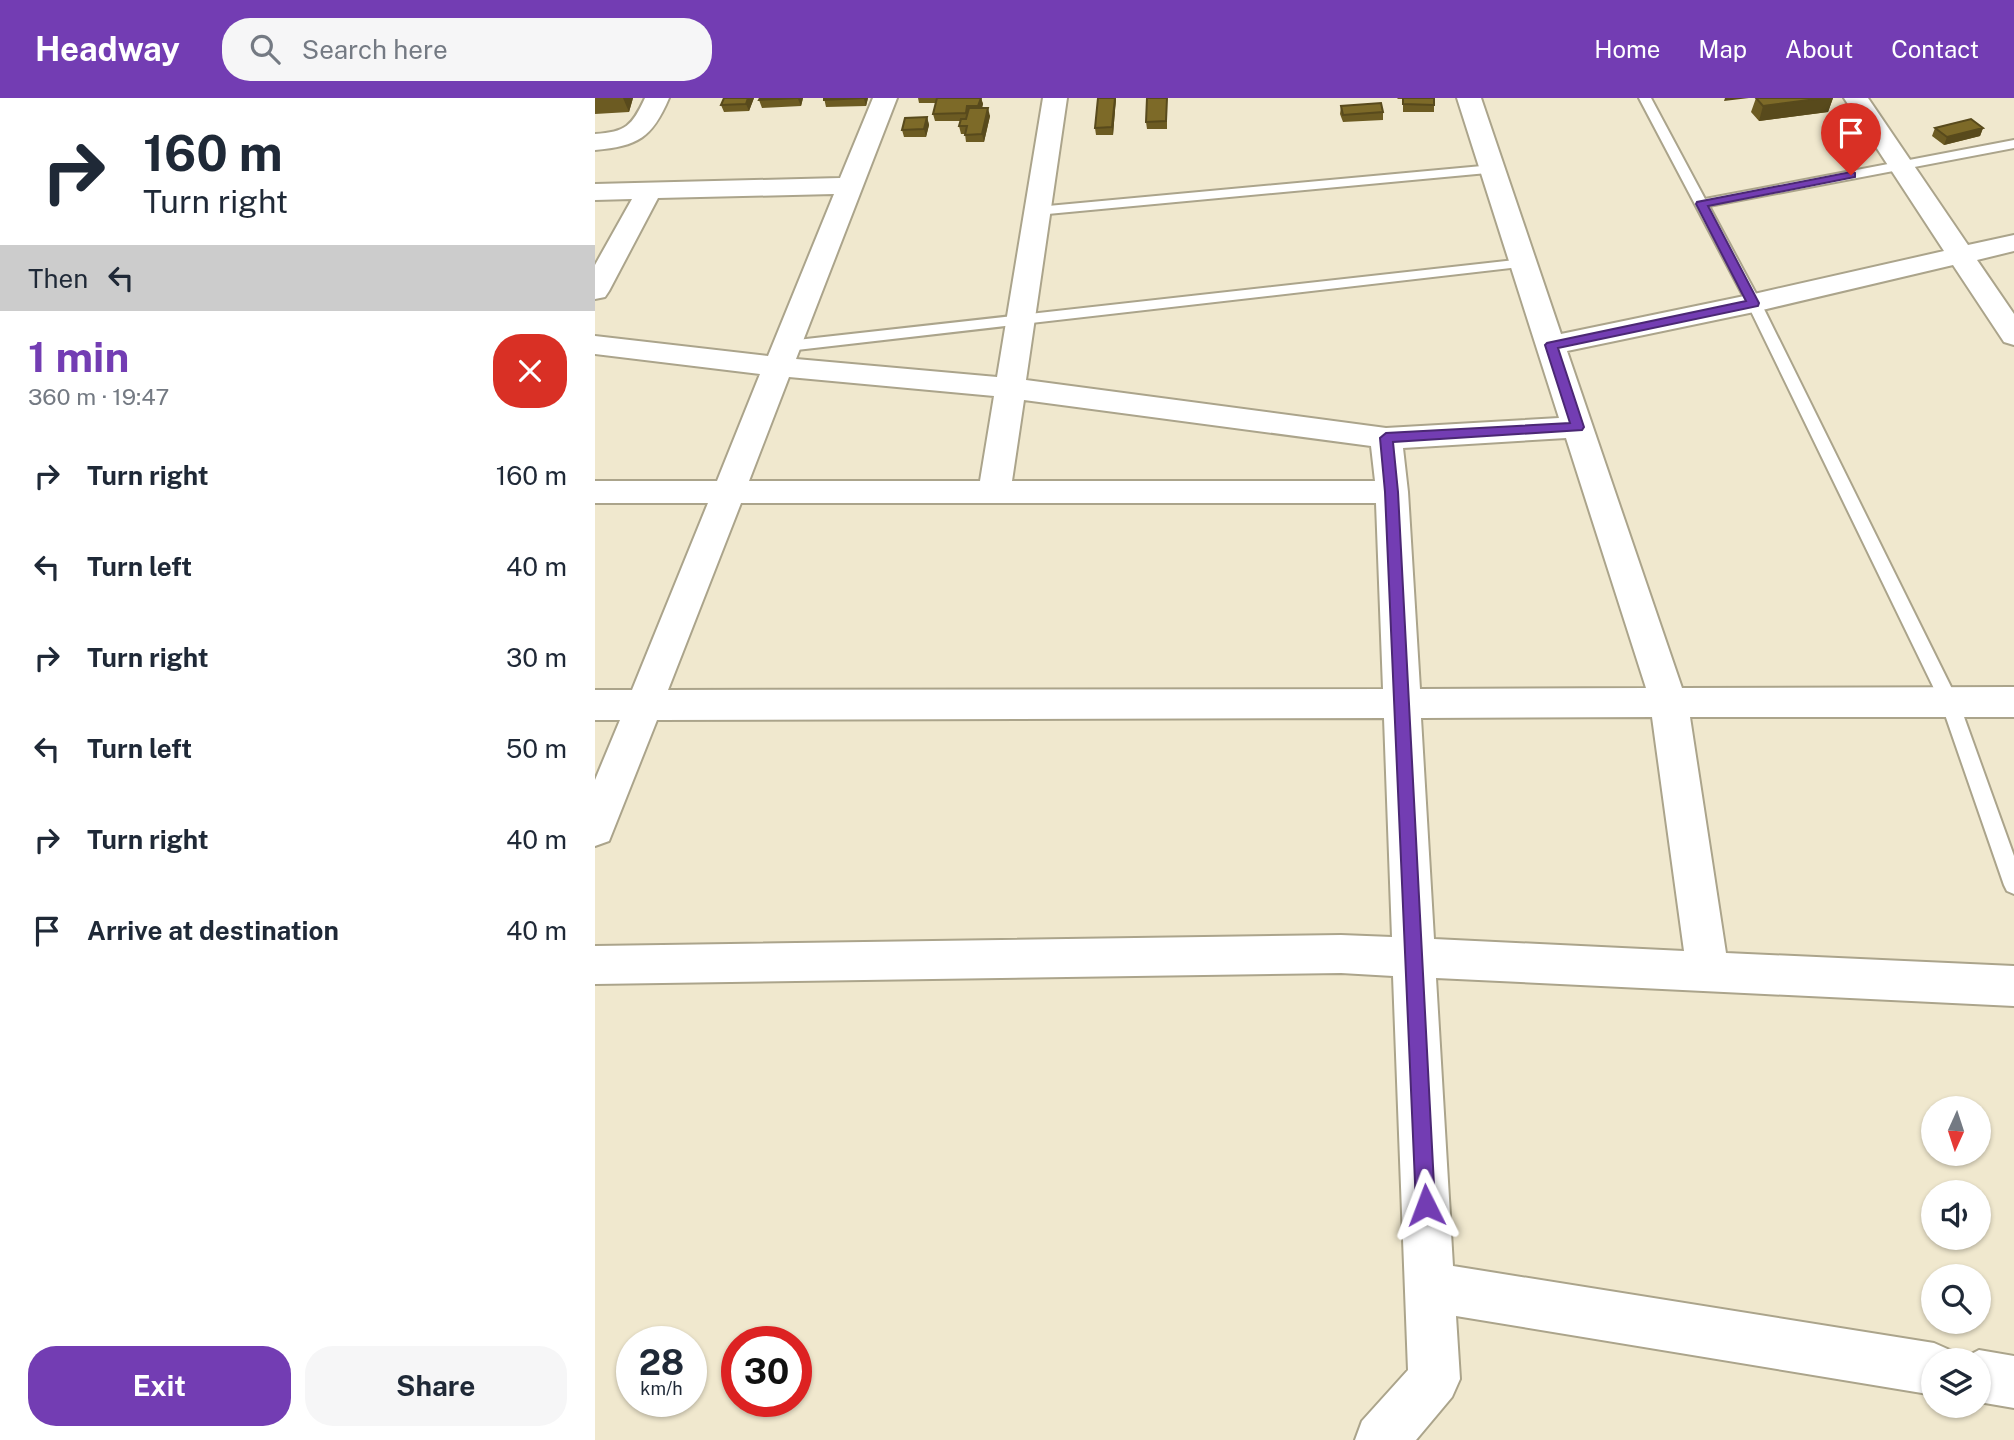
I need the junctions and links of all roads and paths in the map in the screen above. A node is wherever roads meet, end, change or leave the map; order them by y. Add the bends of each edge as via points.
1 (656, 98) edge
2 (885, 98) edge
3 (1055, 98) edge
4 (1469, 98) edge
5 (1645, 98) edge
6 (1856, 98) edge
7 (595, 142) edge
8 (2014, 144) edge
9 (1901, 166) junction
10 (1493, 169) junction
11 (851, 186) junction
12 (649, 191) junction
13 (595, 192) edge
14 (1701, 204) junction
15 (1037, 211) junction
16 (2014, 243) edge
17 (1960, 255) junction
18 (1524, 263) junction
19 (595, 291) edge
20 (1753, 303) junction
21 (1021, 320) junction
22 (2014, 336) edge
23 (595, 345) edge
24 (1551, 345) junction
25 (784, 357) junction
26 (1010, 387) junction
27 (1578, 427) junction
28 (1386, 438) junction
29 (595, 492) edge
30 (730, 492) junction
31 (994, 492) junction
32 (1392, 492) junction
33 (1950, 702) junction
34 (2014, 702) edge
35 (1669, 703) junction
36 (1402, 704) junction
37 (595, 705) edge
38 (644, 705) junction
39 (595, 829) edge
40 (2014, 885) edge
41 (1414, 958) junction
42 (595, 965) edge
43 (1708, 972) junction
44 (2014, 986) edge
45 (1430, 1287) junction
46 (1921, 1367) edge
47 (1991, 1378) edge
48 (2014, 1382) edge
49 (1381, 1440) edge

1 - 7 street via 646,124 635,136
2 - 11 street
3 - 15 street
4 - 10 street
5 - 14 lane
6 - 9 street
8 - 9 lane
9 - 14 lane
9 - 17 street
10 - 15 lane
10 - 18 street
11 - 12 street
11 - 25 street
12 - 13 street
12 - 19 street
14 - 20 lane
15 - 21 street
16 - 17 street
17 - 20 street
17 - 22 street
18 - 21 lane
18 - 24 street
20 - 24 street
20 - 33 lane
21 - 25 lane
21 - 26 street
23 - 25 street
24 - 27 street
25 - 26 street
25 - 30 street
26 - 28 street
26 - 31 street
27 - 28 street
27 - 35 street
28 - 32 street
29 - 30 street
30 - 31 street
30 - 38 street
31 - 32 street
32 - 36 street
33 - 34 street
33 - 35 street
33 - 40 lane
35 - 36 street
35 - 43 street
36 - 38 street
36 - 41 street
37 - 38 street
38 - 39 street
41 - 42 street via 1341,954
41 - 43 street
41 - 45 street
43 - 44 street
45 - 46 street
45 - 49 street via 1434,1379
47 - 48 street

